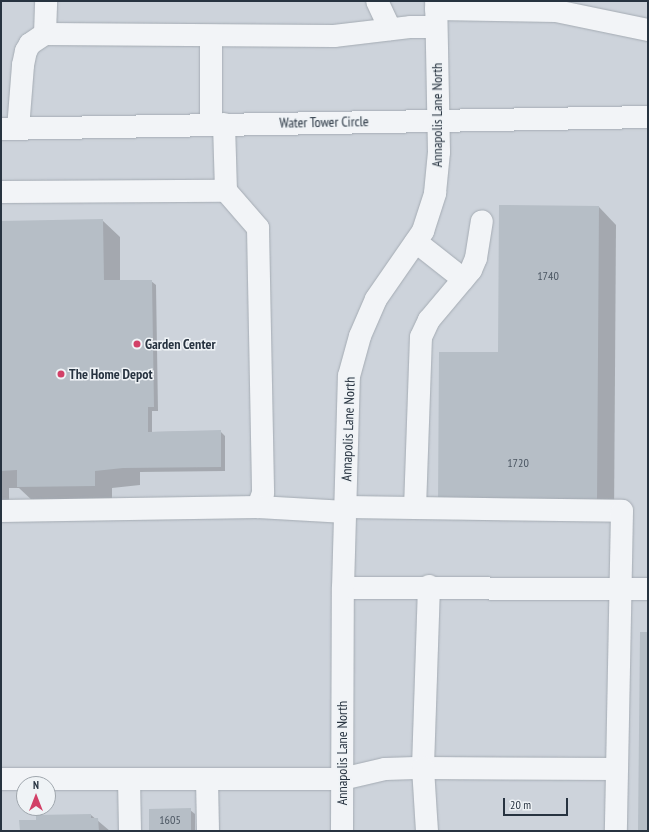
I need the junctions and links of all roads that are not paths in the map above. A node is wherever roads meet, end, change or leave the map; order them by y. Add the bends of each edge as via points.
1 (46, 1) edge
2 (377, 1) edge
3 (436, 12) edge
4 (390, 30) junction
5 (648, 30) edge
6 (45, 34) junction
7 (211, 37) junction
8 (648, 117) edge
9 (438, 120) junction
10 (217, 125) junction
11 (10, 129) edge
12 (226, 191) junction
13 (1, 192) edge
14 (482, 221) dead end
15 (416, 242) junction
16 (463, 279) junction
17 (258, 508) junction
18 (415, 508) junction
19 (346, 510) junction
20 (1, 511) edge
21 (429, 586) junction
22 (343, 588) junction
23 (620, 589) junction
24 (648, 589) edge
25 (423, 768) junction
26 (617, 768) junction
27 (129, 779) junction
28 (208, 779) junction
29 (342, 779) junction
30 (2, 782) edge
31 (130, 831) edge
32 (208, 831) edge
33 (342, 831) edge
34 (427, 831) edge
35 (616, 831) edge

1 - 6 street
2 - 4 street
3 - 4 street
3 - 5 street via 556,11
3 - 9 street, Annapolis Lane North
4 - 7 street via 351,36
6 - 7 street
6 - 11 street via 30,44 26,51
7 - 10 street
8 - 9 street, Water Tower Circle
9 - 10 street, Water Tower Circle
9 - 15 street, Annapolis Lane North via 439,152 435,193 423,231
10 - 11 street, Water Tower Circle
10 - 12 street
12 - 13 street
12 - 17 street via 258,228 264,493
14 - 16 street via 476,258
15 - 16 street
15 - 19 street, Annapolis Lane North via 376,299 360,336 349,376
16 - 18 street via 429,320 421,337
17 - 19 street
17 - 20 street
18 - 19 street
18 - 23 street via 622,512
19 - 22 street, Annapolis Lane North
21 - 22 street
21 - 23 street
21 - 25 street
22 - 29 street, Annapolis Lane North
23 - 24 street
23 - 26 street
25 - 26 street
25 - 29 street via 385,769
25 - 34 street
26 - 35 street
27 - 28 street
27 - 30 street
27 - 31 street
28 - 29 street
28 - 32 street
29 - 33 street, Annapolis Lane North

